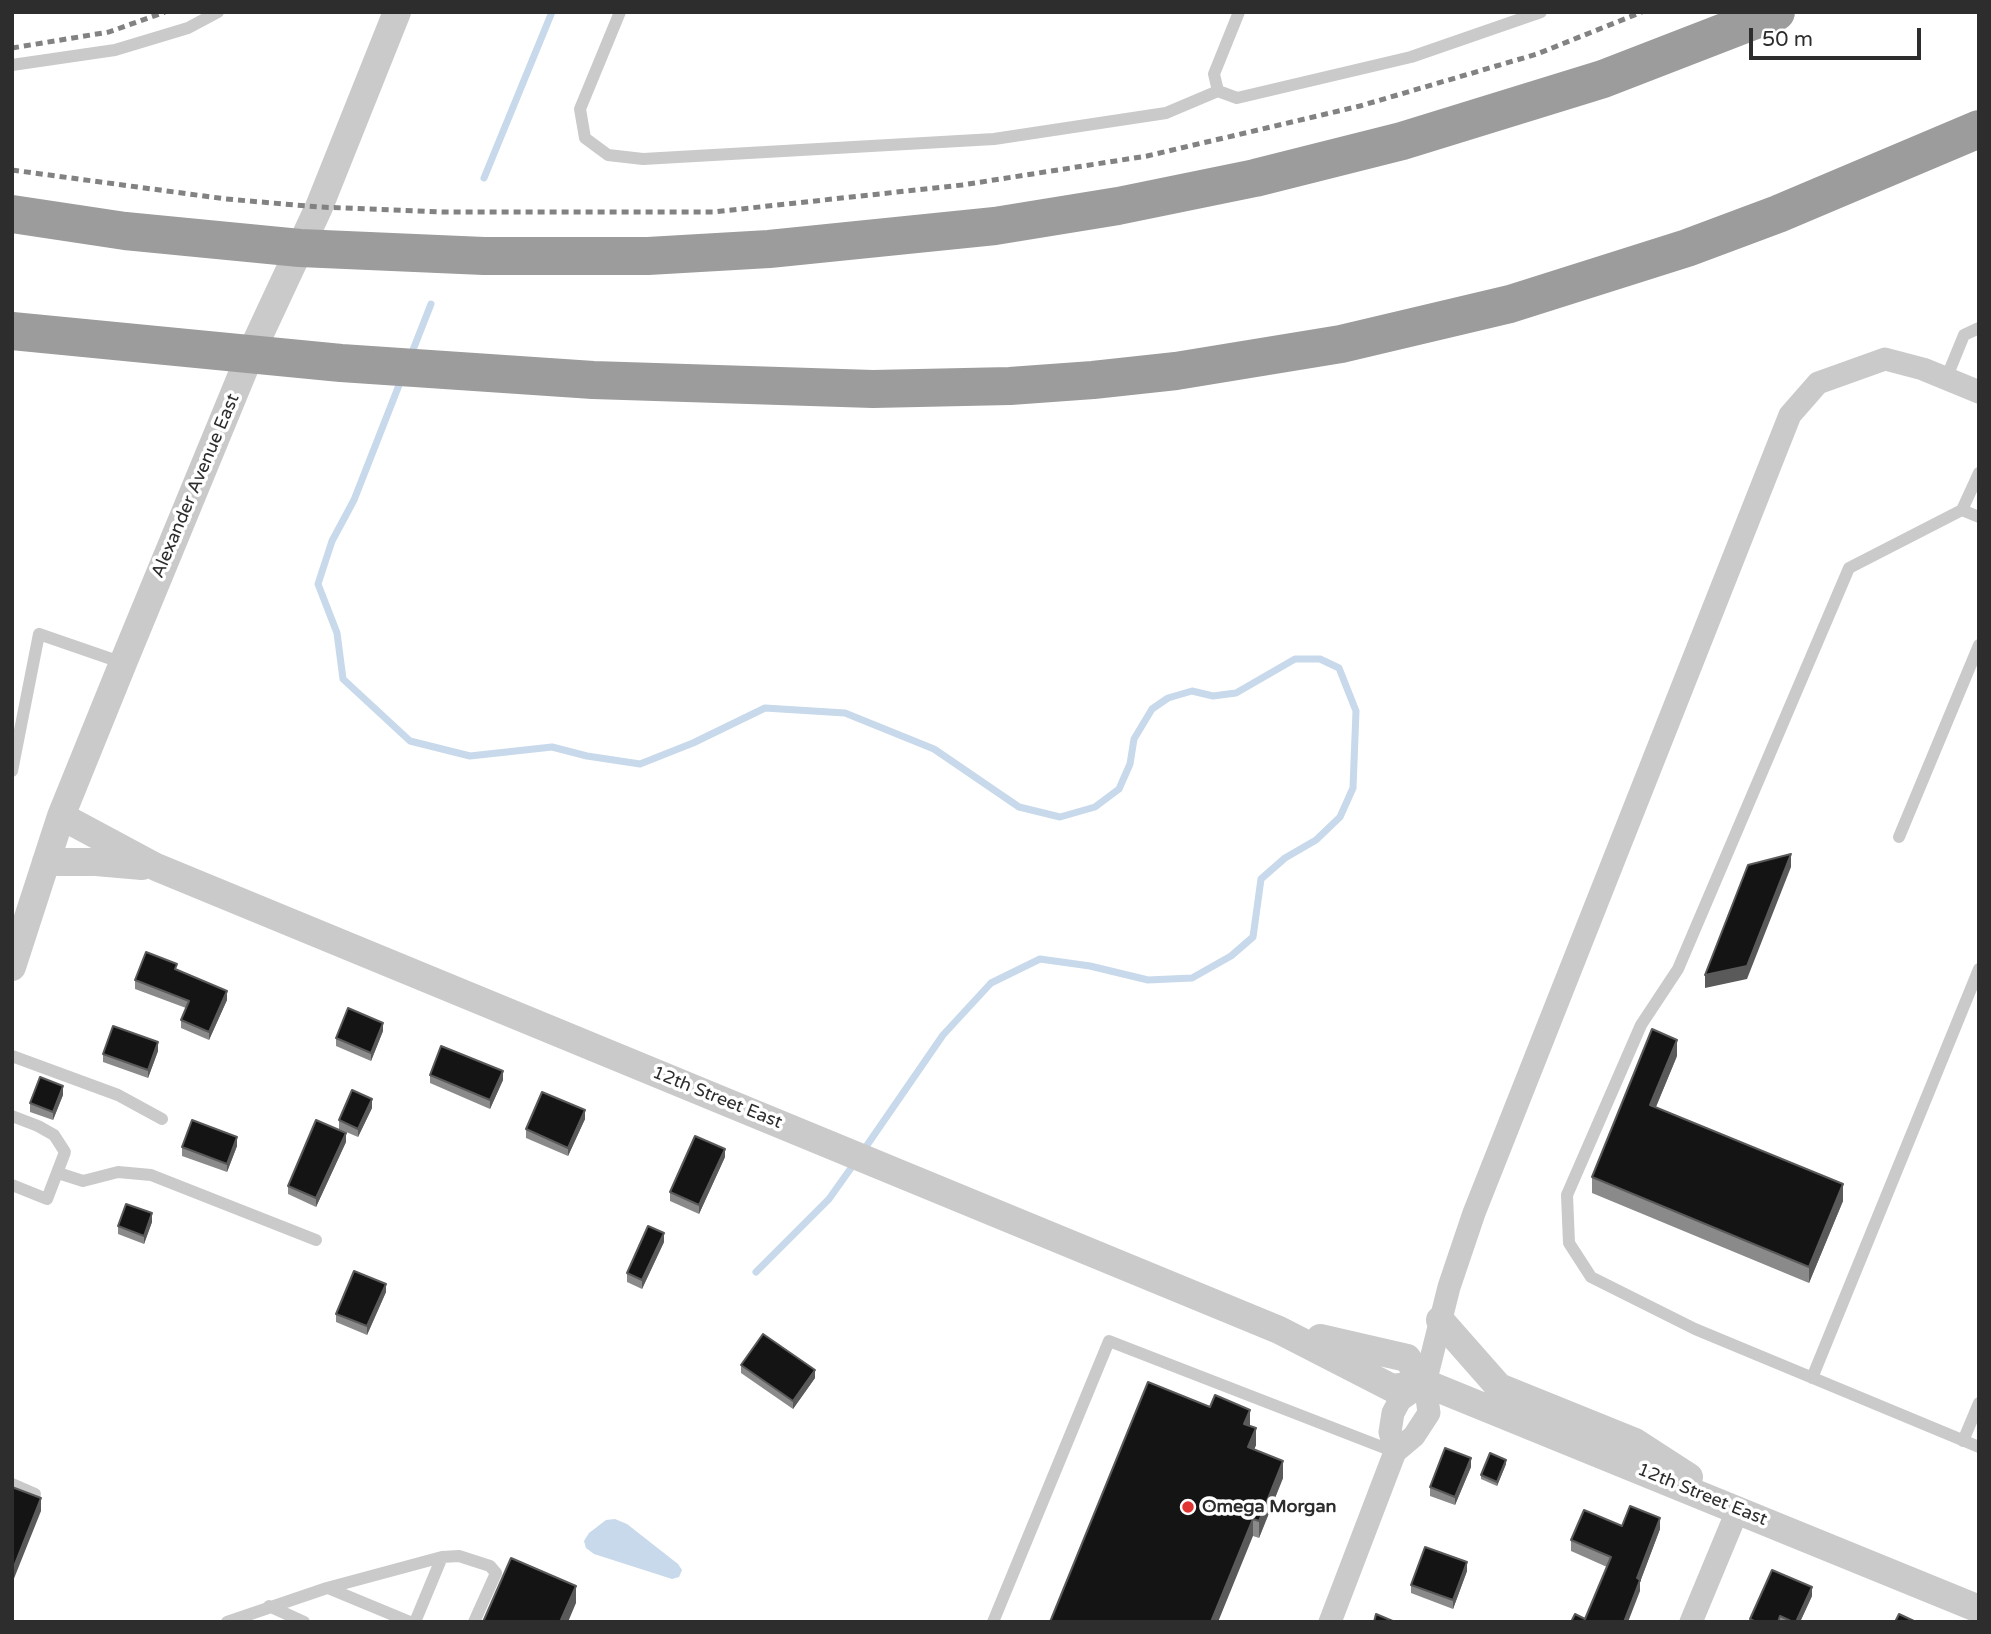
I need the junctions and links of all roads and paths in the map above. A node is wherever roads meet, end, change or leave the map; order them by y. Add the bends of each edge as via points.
1 (218, 12) edge
2 (397, 12) edge
3 (620, 12) edge
4 (1239, 12) edge
5 (1541, 12) edge
6 (1776, 12) edge
7 (12, 65) edge
8 (1218, 91) junction
9 (1979, 129) edge
10 (12, 214) edge
11 (300, 248) junction
12 (1979, 328) edge
13 (12, 331) edge
14 (250, 355) junction
15 (1946, 379) junction
16 (1979, 392) edge
17 (1979, 473) edge
18 (1962, 510) junction
19 (1979, 517) edge
20 (1979, 645) edge
21 (122, 663) junction
22 (12, 771) edge
23 (61, 816) junction
24 (1899, 837) dead end
25 (46, 862) junction
26 (156, 867) junction
27 (12, 967) edge
28 (1979, 969) edge
29 (12, 1056) edge
30 (12, 1116) edge
31 (162, 1119) dead end
32 (58, 1173) junction
33 (12, 1185) edge
34 (316, 1240) dead end
35 (1440, 1320) junction
36 (1812, 1378) junction
37 (1425, 1383) junction
38 (1979, 1403) edge
39 (1963, 1441) junction
40 (1979, 1447) edge
41 (1395, 1452) junction
42 (12, 1484) edge
43 (36, 1494) edge
44 (1738, 1509) junction
45 (442, 1557) junction
46 (327, 1588) junction
47 (269, 1606) junction
48 (1979, 1609) edge
49 (227, 1622) edge
50 (304, 1622) edge
51 (412, 1622) edge
52 (474, 1622) edge
53 (993, 1622) edge
54 (1330, 1622) edge
55 (1691, 1622) edge

1 - 7 lane via 188,28 115,50
2 - 11 street, Alexander Avenue East
3 - 8 lane via 580,109 585,138 608,155 643,159 993,139 1166,113
4 - 8 lane via 1214,74
5 - 8 lane via 1411,57 1237,98
6 - 11 highway via 1603,79 1402,141 1255,178 1008,224 769,249 648,256 484,256
9 - 14 highway via 1779,214 1594,279 1426,326 1259,359 1093,380 926,389 471,373
10 - 11 highway via 125,231
11 - 14 street, Alexander Avenue East
12 - 15 lane via 1964,335
13 - 14 highway
14 - 21 street, Alexander Avenue East
15 - 16 street
15 - 35 street via 1885,359 1818,383 1790,415 1474,1213
17 - 18 lane
18 - 19 lane
18 - 36 lane via 1850,569 1678,969 1641,1025 1567,1195 1569,1243 1591,1277 1695,1329
20 - 24 lane
21 - 22 lane via 39,634
21 - 23 street, Alexander Avenue East
23 - 25 street, Alexander Avenue East
23 - 26 street, 12th Street East
25 - 26 street, 12th Street East
25 - 27 street, Alexander Avenue East
26 - 37 street, 12th Street East via 1279,1330 1392,1388
28 - 36 lane
29 - 31 lane via 118,1095
30 - 32 lane via 54,1135 65,1152
32 - 33 lane via 47,1199
32 - 34 lane via 83,1181 118,1172 151,1175
35 - 37 street
35 - 44 street via 1499,1387 1635,1442
36 - 39 lane
37 - 41 street via 1429,1413 1414,1436
37 - 41 street via 1400,1400 1394,1413 1390,1432
37 - 44 street, 12th Street East
38 - 39 lane
39 - 40 lane
41 - 53 lane via 1108,1341
41 - 54 street
42 - 43 lane
44 - 48 street, 12th Street East
44 - 55 street
45 - 46 lane
45 - 51 lane
45 - 52 lane via 476,1560 496,1573
46 - 47 lane
46 - 51 lane
47 - 49 lane
47 - 50 lane

